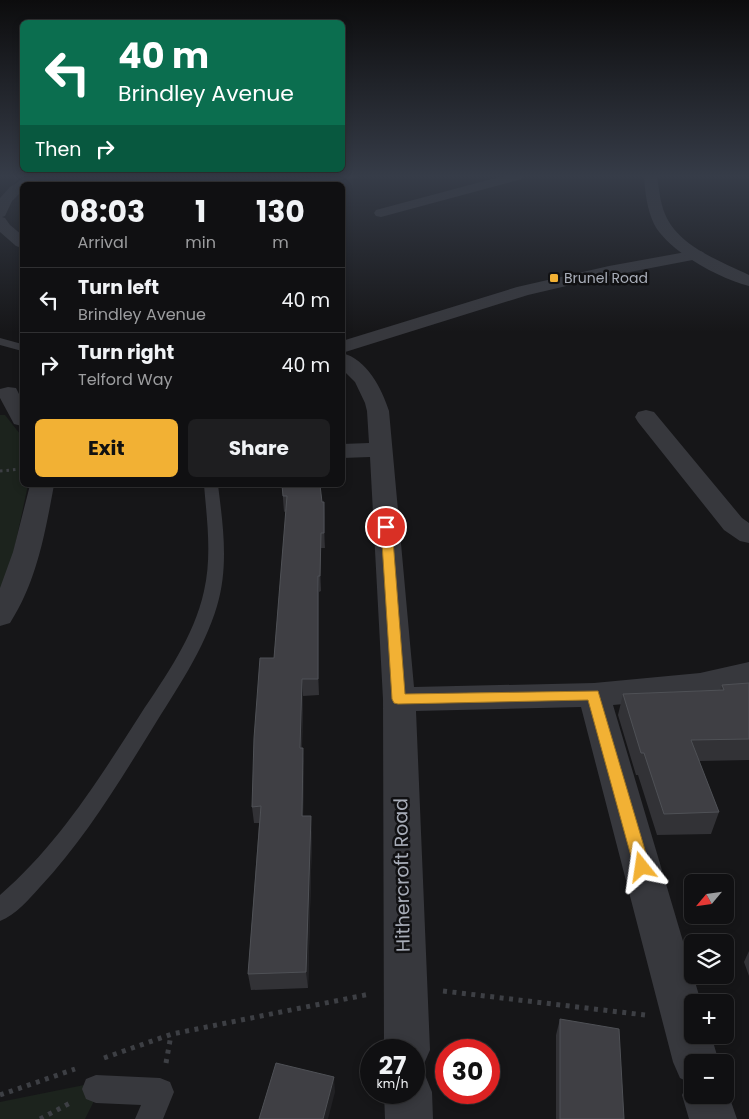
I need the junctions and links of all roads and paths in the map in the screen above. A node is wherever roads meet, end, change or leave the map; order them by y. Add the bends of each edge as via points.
1 (4, 228) edge
2 (665, 228) edge
3 (20, 241) edge
4 (697, 255) junction
5 (749, 281) edge
6 (0, 341) edge
7 (345, 346) edge
8 (20, 347) edge
9 (345, 362) edge
10 (8, 393) dead end
11 (20, 414) edge
12 (646, 416) dead end
13 (381, 450) junction
14 (345, 451) edge
15 (20, 469) edge
16 (0, 471) edge
17 (42, 487) edge
18 (211, 487) edge
19 (749, 535) edge
20 (0, 616) edge
21 (749, 673) edge
22 (594, 695) junction
23 (398, 699) junction
24 (0, 910) edge
25 (405, 987) junction
26 (684, 1015) edge
27 (684, 1019) edge
28 (172, 1034) dead end
29 (407, 1039) edge
30 (96, 1089) joint
31 (408, 1104) edge
32 (709, 1104) edge
33 (40, 1119) edge
34 (149, 1119) edge
35 (409, 1119) edge
36 (713, 1119) edge

1 - 3 street
2 - 4 street
4 - 5 street
4 - 7 street via 524,291
6 - 8 lane
9 - 13 street, Hithercroft Road via 364,379 374,395
10 - 11 street
12 - 19 street via 733,524
13 - 14 street
13 - 23 street, Hithercroft Road
15 - 16 path
17 - 20 street via 28,553 10,600
18 - 24 lane via 217,550 215,579 209,607 197,632 174,676 101,790 45,865
21 - 22 street via 700,685
22 - 23 street
22 - 26 street
23 - 25 street, Hithercroft Road
25 - 27 path
25 - 28 path
25 - 29 street, Hithercroft Road
30 - 33 path
30 - 34 lane via 160,1092
31 - 35 street
32 - 36 street

